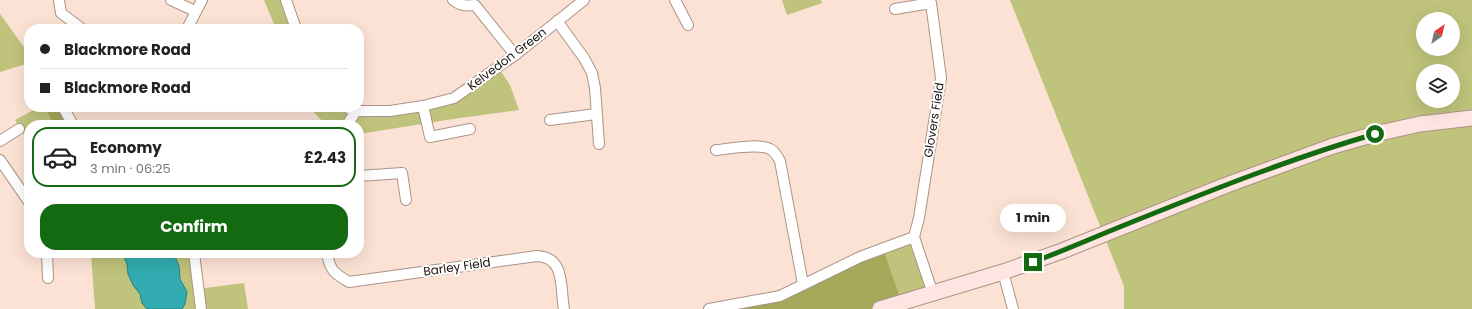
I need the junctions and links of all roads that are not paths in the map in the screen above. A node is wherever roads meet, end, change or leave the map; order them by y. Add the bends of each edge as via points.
1 (58, 0) edge
2 (171, 0) edge
3 (202, 0) edge
4 (286, 0) edge
5 (453, 0) edge
6 (584, 0) edge
7 (674, 0) edge
8 (932, 1) edge
9 (895, 9) dead end
10 (195, 11) junction
11 (557, 21) junction
12 (76, 24) edge
13 (189, 24) edge
14 (294, 24) edge
15 (688, 25) dead end
16 (515, 55) junction
17 (423, 106) junction
18 (364, 111) edge
19 (596, 114) junction
20 (1472, 118) edge
21 (550, 120) dead end
22 (18, 129) dead end
23 (470, 129) dead end
24 (0, 141) edge
25 (599, 144) dead end
26 (716, 150) dead end
27 (0, 160) edge
28 (364, 176) edge
29 (24, 195) edge
30 (406, 200) dead end
31 (914, 237) junction
32 (47, 258) edge
33 (195, 258) edge
34 (328, 258) edge
35 (1003, 272) junction
36 (48, 278) dead end
37 (803, 284) junction
38 (933, 294) junction
39 (201, 309) edge
40 (564, 309) edge
41 (709, 309) edge
42 (880, 309) edge
43 (1013, 309) edge

1 - 12 street via 61,13
2 - 10 street
3 - 10 street
4 - 14 street
5 - 16 street via 465,6 475,5
6 - 11 street, Kelvedon Green
7 - 15 street
8 - 9 street, Glovers Field
8 - 31 street, Glovers Field via 941,78
10 - 13 street
11 - 16 street, Kelvedon Green
11 - 19 street via 592,73
16 - 17 street, Kelvedon Green via 454,98
17 - 18 street, Kelvedon Green via 390,111
17 - 23 street via 430,136
19 - 21 street
19 - 25 street
20 - 35 street via 1420,124 1333,146
22 - 24 street
26 - 37 street via 750,146 769,148 776,153 780,160
27 - 29 street
28 - 30 street via 402,173
31 - 37 street via 860,257
31 - 38 street
32 - 36 street
33 - 39 street
34 - 40 street, Barley Field via 331,269 349,282 545,256 553,261 558,269
35 - 38 street
35 - 43 street
37 - 41 street via 780,296
38 - 42 street

